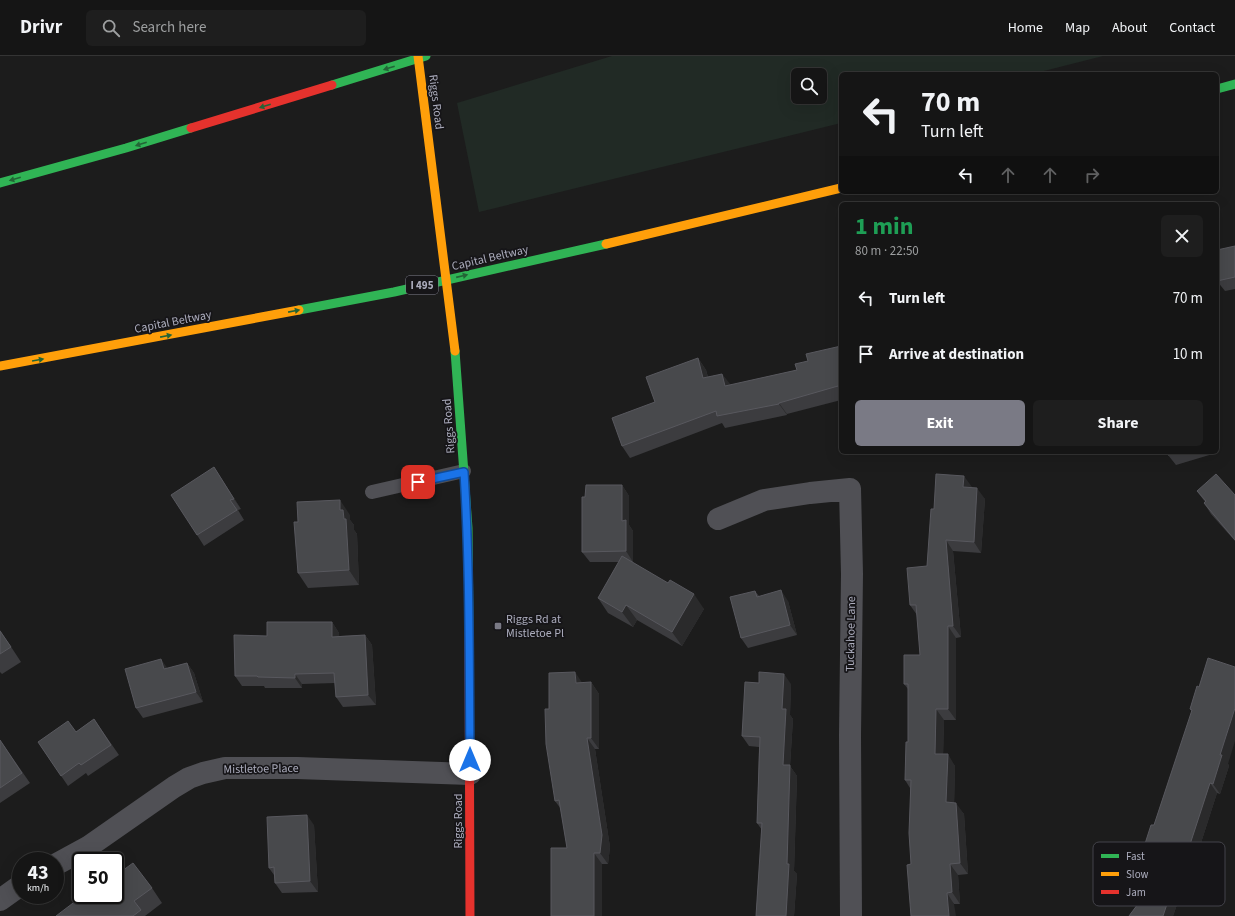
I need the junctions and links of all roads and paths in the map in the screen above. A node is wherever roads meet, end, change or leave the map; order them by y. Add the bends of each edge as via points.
1 (418, 56) edge
2 (426, 56) edge
3 (1235, 84) edge
4 (1219, 88) edge
5 (0, 183) edge
6 (839, 188) edge
7 (0, 366) edge
8 (464, 472) junction
9 (372, 492) dead end
10 (718, 519) dead end
11 (470, 774) junction
12 (64, 860) edge
13 (12, 891) edge
14 (0, 900) edge
15 (470, 916) edge
16 (851, 916) edge

1 - 8 main road, Riggs Road, bridge via 455,351
2 -> 5 main road via 126,148
3 - 4 main road
7 -> 6 main road, Capital Beltway / I 495 via 394,292
8 - 9 lane
8 - 11 main road, Riggs Road via 468,528
10 - 16 street, Tuckahoe Lane via 764,500 850,489
11 - 12 street, Mistletoe Place via 225,768 189,778 88,847
11 - 15 main road, Riggs Road
13 - 14 street

